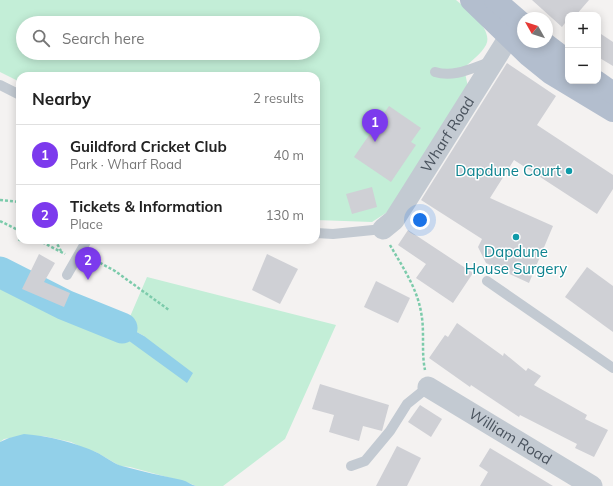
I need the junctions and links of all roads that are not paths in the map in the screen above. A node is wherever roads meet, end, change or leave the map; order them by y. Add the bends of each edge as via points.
1 (471, 0) edge
2 (499, 1) edge
3 (516, 30) edge
4 (551, 48) edge
5 (565, 59) edge
6 (493, 61) junction
7 (435, 72) dead end
8 (0, 84) edge
9 (16, 93) edge
10 (609, 93) edge
11 (383, 229) joint
12 (320, 233) edge
13 (85, 244) edge
14 (67, 275) dead end
15 (487, 281) dead end
16 (613, 368) edge
17 (428, 387) joint
18 (351, 466) dead end
19 (592, 486) edge

1 - 3 main road
2 - 3 main road
3 - 6 street, Wharf Road
3 - 10 main road via 529,56 560,80
4 - 5 main road
6 - 7 lane via 456,74 444,75
6 - 11 street, Wharf Road via 394,220
8 - 9 lane
11 - 12 lane
13 - 14 lane
15 - 16 lane
17 - 18 lane via 407,404 390,431 365,462
17 - 19 street, William Road

